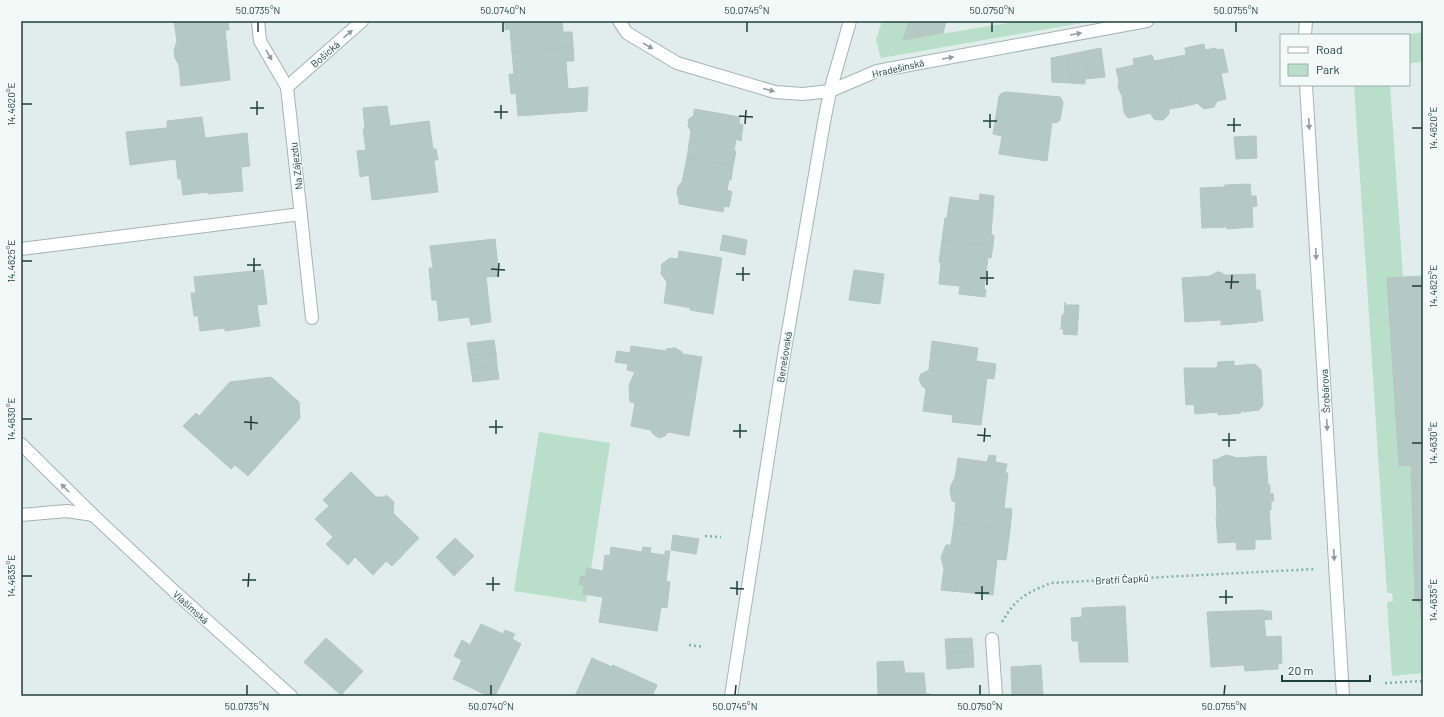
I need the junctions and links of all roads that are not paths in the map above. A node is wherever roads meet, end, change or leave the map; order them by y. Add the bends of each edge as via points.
1 (258, 21) edge
2 (362, 21) edge
3 (619, 21) edge
4 (850, 21) edge
5 (1147, 21) edge
6 (1306, 21) edge
7 (1305, 34) edge
8 (1306, 86) edge
9 (287, 87) junction
10 (830, 91) junction
11 (301, 214) junction
12 (21, 248) edge
13 (312, 318) dead end
14 (21, 444) edge
15 (21, 516) edge
16 (93, 516) junction
17 (992, 639) road end
18 (291, 696) edge
19 (731, 696) edge
20 (996, 696) edge
21 (1343, 696) edge

1 -> 9 street, Na Zájezdu via 260,41
9 -> 2 street, Bošická
3 -> 10 street, Hradešínská via 627,33 677,63 775,92 803,94
4 - 10 street, Benešovská
10 -> 5 street, Hradešínská via 877,71
6 - 7 street
8 -> 21 street, Šrobárova
9 - 11 street, Na Zájezdu
10 - 19 street, Benešovská via 784,355
11 - 12 street
11 - 13 street, Na Zájezdu
16 -> 14 street, Vlašimská
15 - 16 street via 67,511
16 - 18 street, Vlašimská
17 - 20 street

